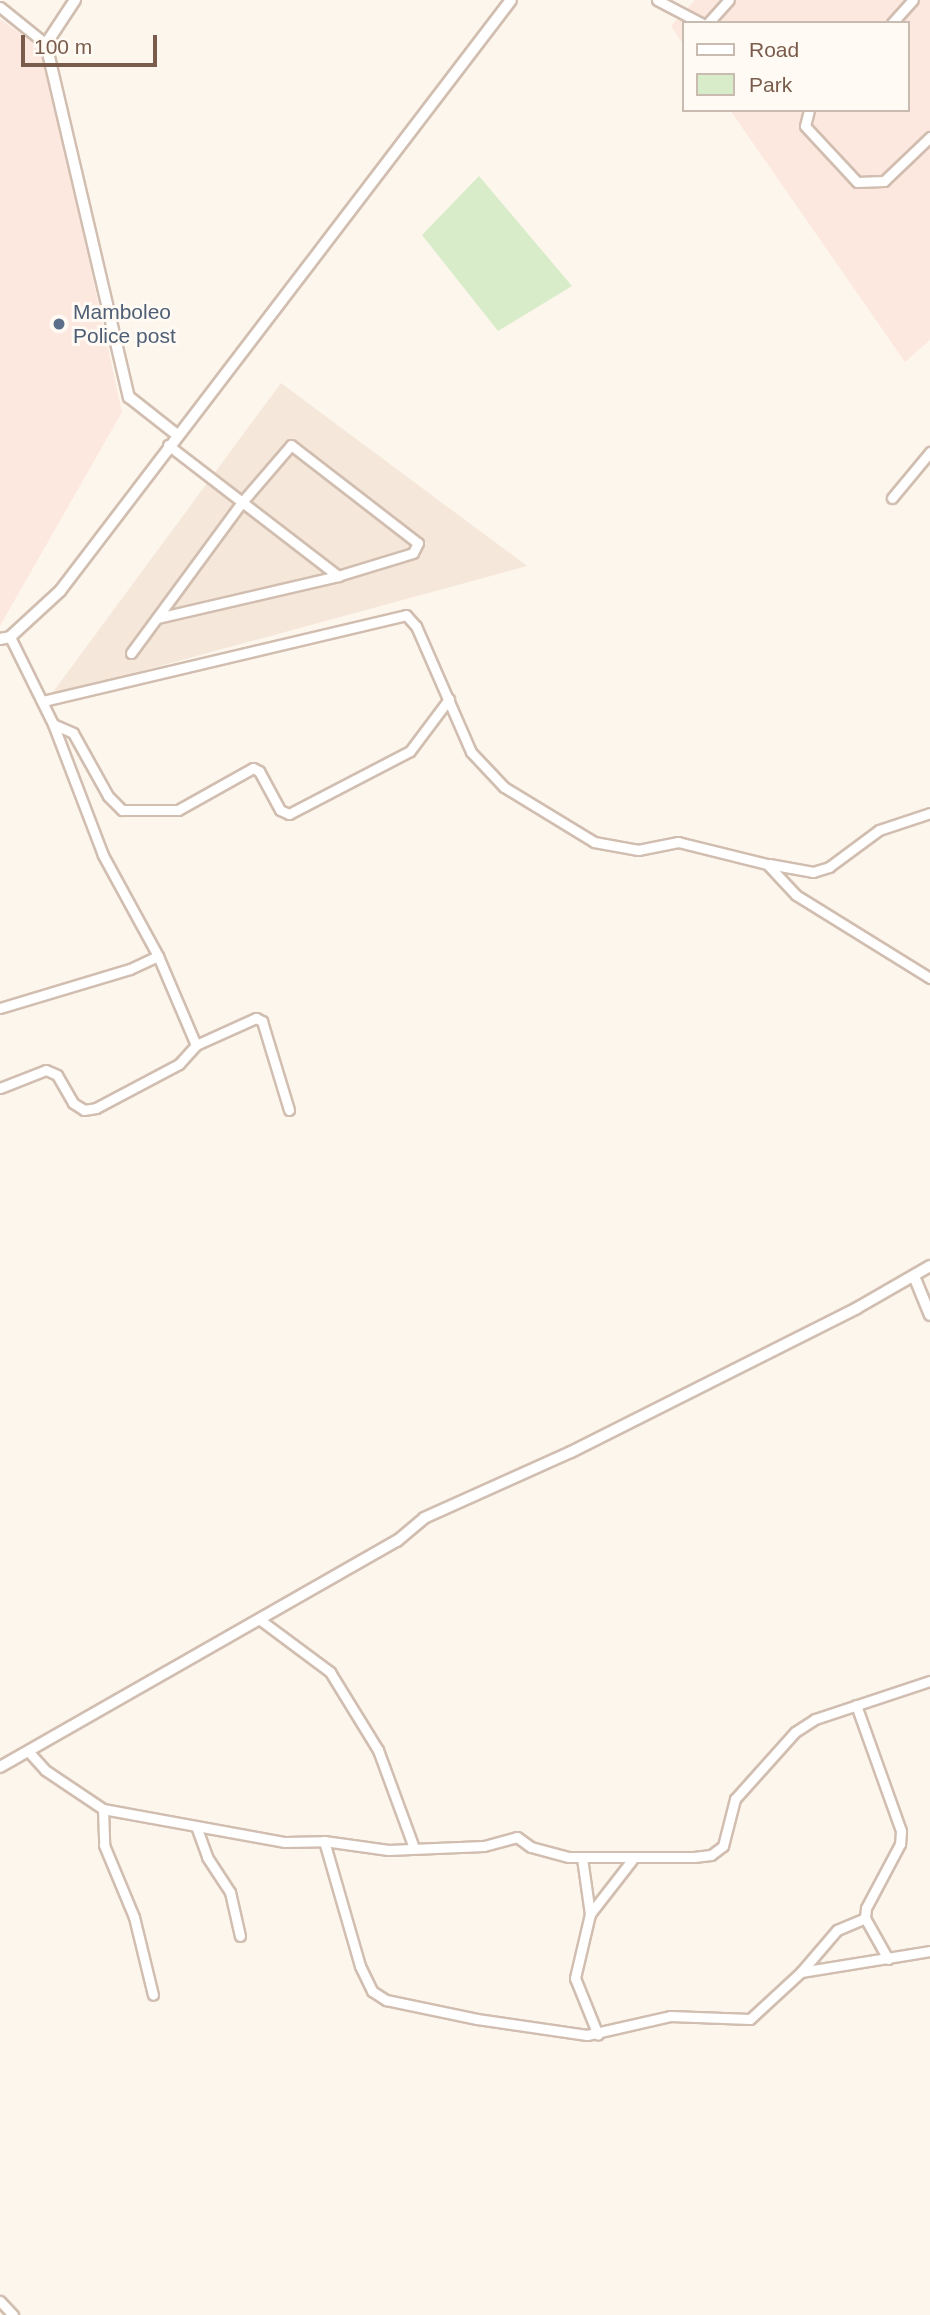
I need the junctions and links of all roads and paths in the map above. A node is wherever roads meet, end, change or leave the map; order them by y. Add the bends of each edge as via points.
1 (75, 0) edge
2 (511, 0) edge
3 (657, 0) edge
4 (729, 0) edge
5 (913, 0) edge
6 (676, 2) edge
7 (0, 7) edge
8 (699, 21) edge
9 (710, 21) edge
10 (894, 21) edge
11 (46, 44) junction
12 (808, 112) edge
13 (930, 137) edge
14 (176, 434) junction
15 (168, 445) junction
16 (930, 452) edge
17 (892, 498) dead end
18 (242, 502) junction
19 (338, 576) junction
20 (157, 618) junction
21 (5, 638) edge
22 (131, 653) dead end
23 (449, 699) junction
24 (43, 701) junction
25 (53, 724) junction
26 (930, 813) edge
27 (767, 864) junction
28 (158, 956) junction
29 (930, 978) edge
30 (0, 1007) edge
31 (197, 1045) junction
32 (0, 1088) edge
33 (289, 1110) dead end
34 (930, 1266) edge
35 (914, 1276) junction
36 (930, 1315) edge
37 (260, 1619) junction
38 (930, 1681) edge
39 (856, 1705) junction
40 (28, 1751) junction
41 (0, 1767) edge
42 (103, 1809) junction
43 (197, 1826) junction
44 (324, 1841) junction
45 (414, 1848) junction
46 (582, 1858) junction
47 (632, 1860) junction
48 (590, 1914) junction
49 (865, 1918) junction
50 (240, 1936) dead end
51 (930, 1951) edge
52 (888, 1959) junction
53 (801, 1972) junction
54 (153, 1995) dead end
55 (598, 2035) junction
56 (0, 2301) edge
57 (13, 2315) edge

1 - 11 street
2 - 14 street
3 - 6 street
4 - 9 street
5 - 10 street
6 - 8 street
7 - 11 street
11 - 14 street via 129,397
12 - 13 street via 805,126 857,182 884,181
14 - 15 street
15 - 18 street
15 - 21 street via 60,591
16 - 17 street
18 - 19 street
18 - 19 street via 292,444 417,541 413,553
18 - 20 street
19 - 20 street
20 - 22 street
21 - 24 street
23 - 24 street via 411,618 397,615
23 - 25 street via 410,751 289,814 280,810 253,768 178,810 122,810 108,796 73,733
23 - 27 street via 471,752 491,777 594,842 638,850 678,842
24 - 25 street
25 - 28 street via 103,855
26 - 27 street via 878,830 829,867 813,872
27 - 29 street via 796,895
28 - 30 street via 130,969
28 - 31 street
31 - 32 street via 179,1064 84,1110 73,1103 57,1074 46,1070
31 - 33 street via 259,1019
34 - 35 street
35 - 36 street
35 - 37 street via 584,1446 424,1518 397,1541
37 - 40 street
37 - 45 street via 330,1672 351,1703 378,1750
38 - 39 street
39 - 47 street via 815,1719 775,1751 735,1799 718,1852
39 - 49 street via 901,1835 870,1895
40 - 41 street
40 - 42 street via 45,1770
42 - 43 street
42 - 54 street via 104,1845 134,1917
43 - 44 street via 285,1842
43 - 50 street via 207,1857 230,1892
44 - 45 street via 388,1850
44 - 55 street via 360,1966 378,1997 477,2019
45 - 46 street via 484,1846 517,1837 531,1847
46 - 47 street
46 - 48 street
47 - 48 street
48 - 55 street via 575,1978
49 - 52 street
49 - 53 street via 837,1930
51 - 52 street
52 - 53 street
53 - 55 street via 750,2019 670,2017
56 - 57 street

